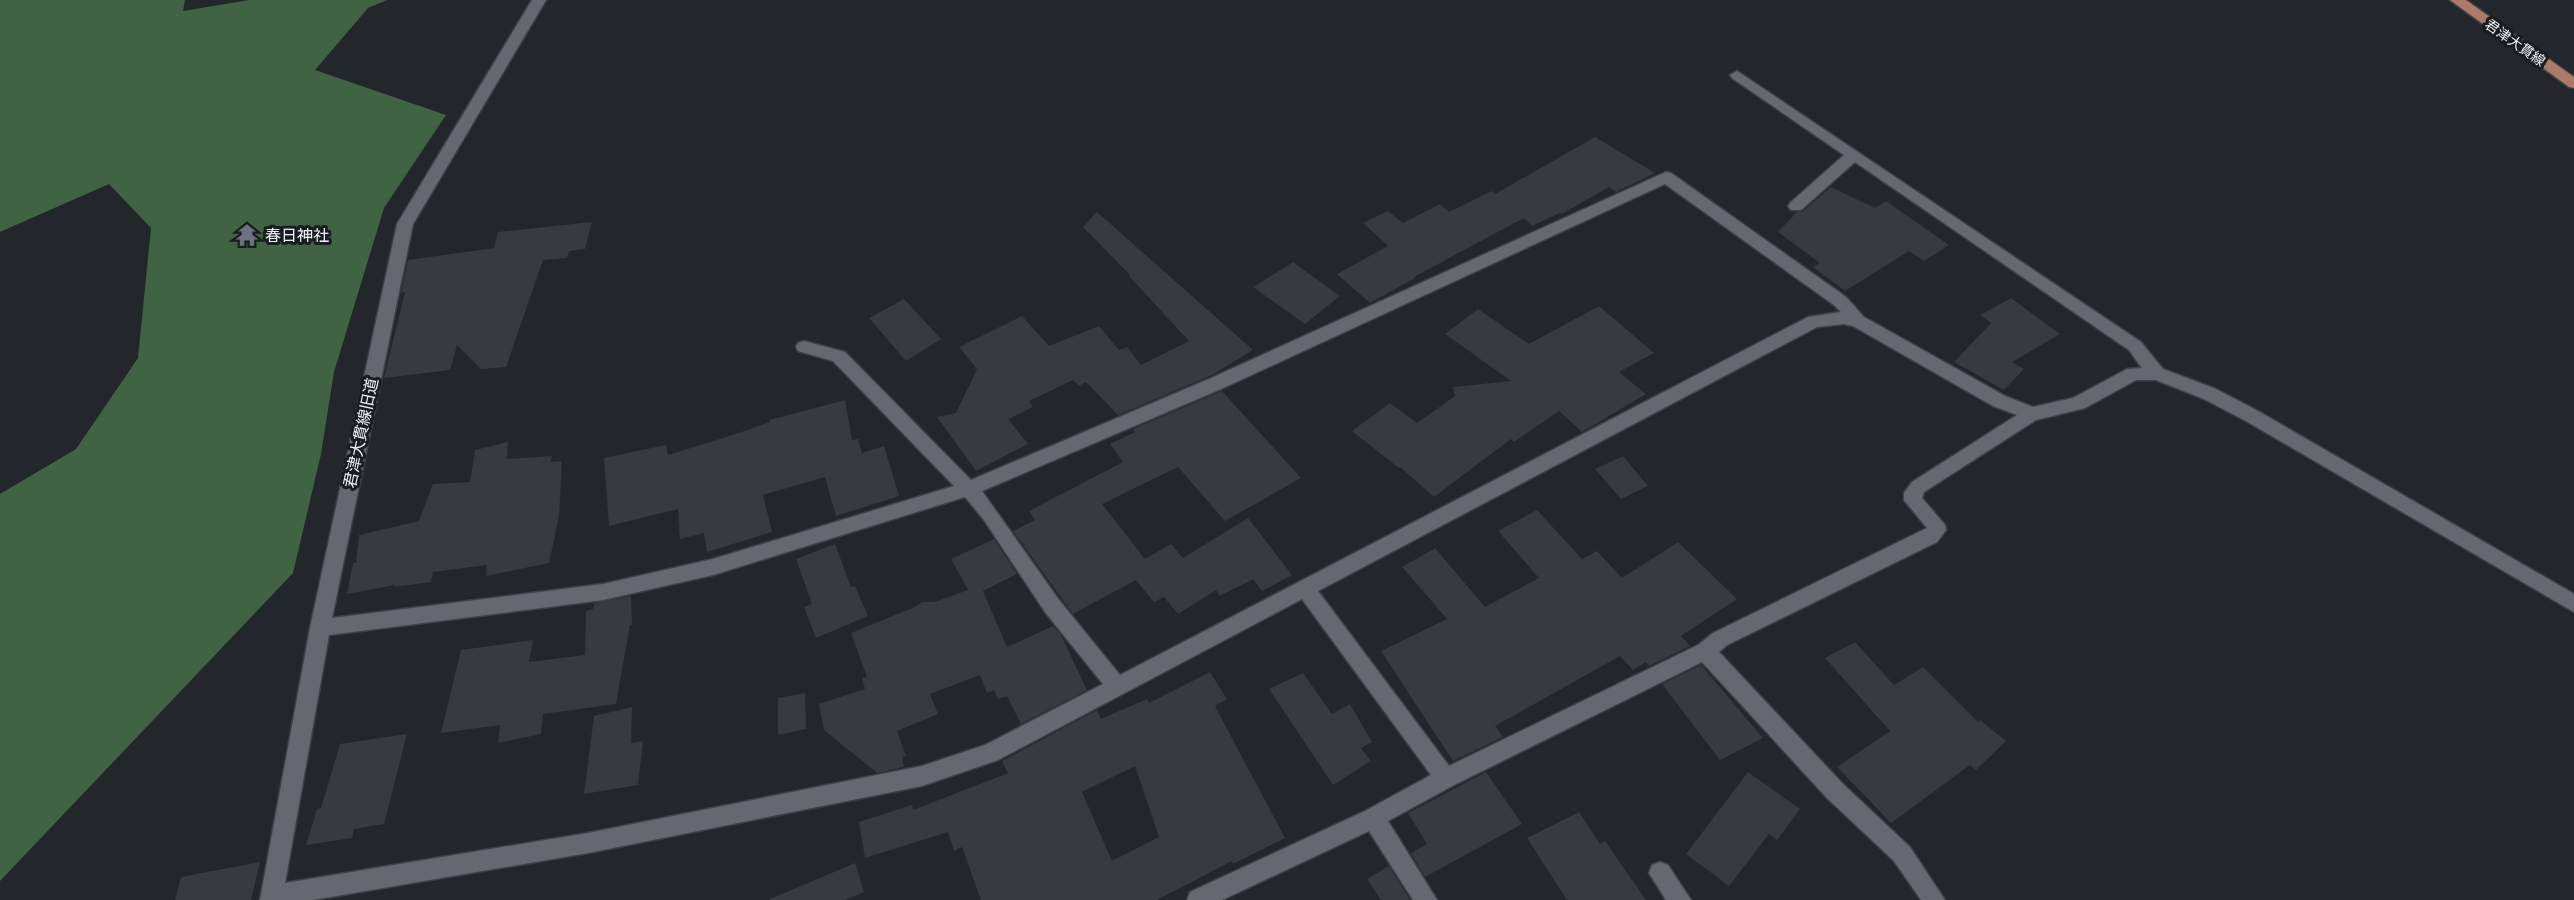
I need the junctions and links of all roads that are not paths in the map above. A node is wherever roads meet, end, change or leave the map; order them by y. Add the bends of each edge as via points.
1 (539, 0) edge
2 (2457, 0) edge
3 (1737, 75) dead end
4 (2574, 84) edge
5 (1854, 154) junction
6 (1796, 206) dead end
7 (1858, 321) junction
8 (804, 347) dead end
9 (2157, 374) junction
10 (2032, 414) junction
11 (970, 488) junction
12 (1305, 589) junction
13 (2574, 604) edge
14 (320, 628) junction
15 (1705, 651) junction
16 (1118, 687) junction
17 (1446, 778) junction
18 (1373, 818) junction
19 (1660, 873) dead end
20 (272, 898) edge
21 (1198, 900) edge
22 (1426, 900) edge
23 (1680, 900) edge
24 (1934, 900) edge

1 - 14 street, 君津大貫線旧道 via 405,224
2 - 4 main road, 君津大貫線
3 - 5 street
5 - 6 street
5 - 9 street via 2135,346
7 - 10 street via 1999,401
7 - 11 street via 1840,300 1666,177 1215,384
7 - 12 street via 1814,321
8 - 11 street via 839,356
9 - 10 street via 2133,374 2079,403
9 - 13 street via 2210,394 2252,416
10 - 15 street via 1913,493 1913,500 1936,525 1937,530 1930,537 1720,639
11 - 14 street via 713,567 603,592
11 - 16 street via 1044,594
12 - 16 street
12 - 17 street
14 - 20 street, 君津大貫線旧道
15 - 17 street
15 - 24 street via 1835,791 1902,854
16 - 20 street via 991,753 922,776 588,843
17 - 18 street
18 - 21 street
18 - 22 street
19 - 23 street

